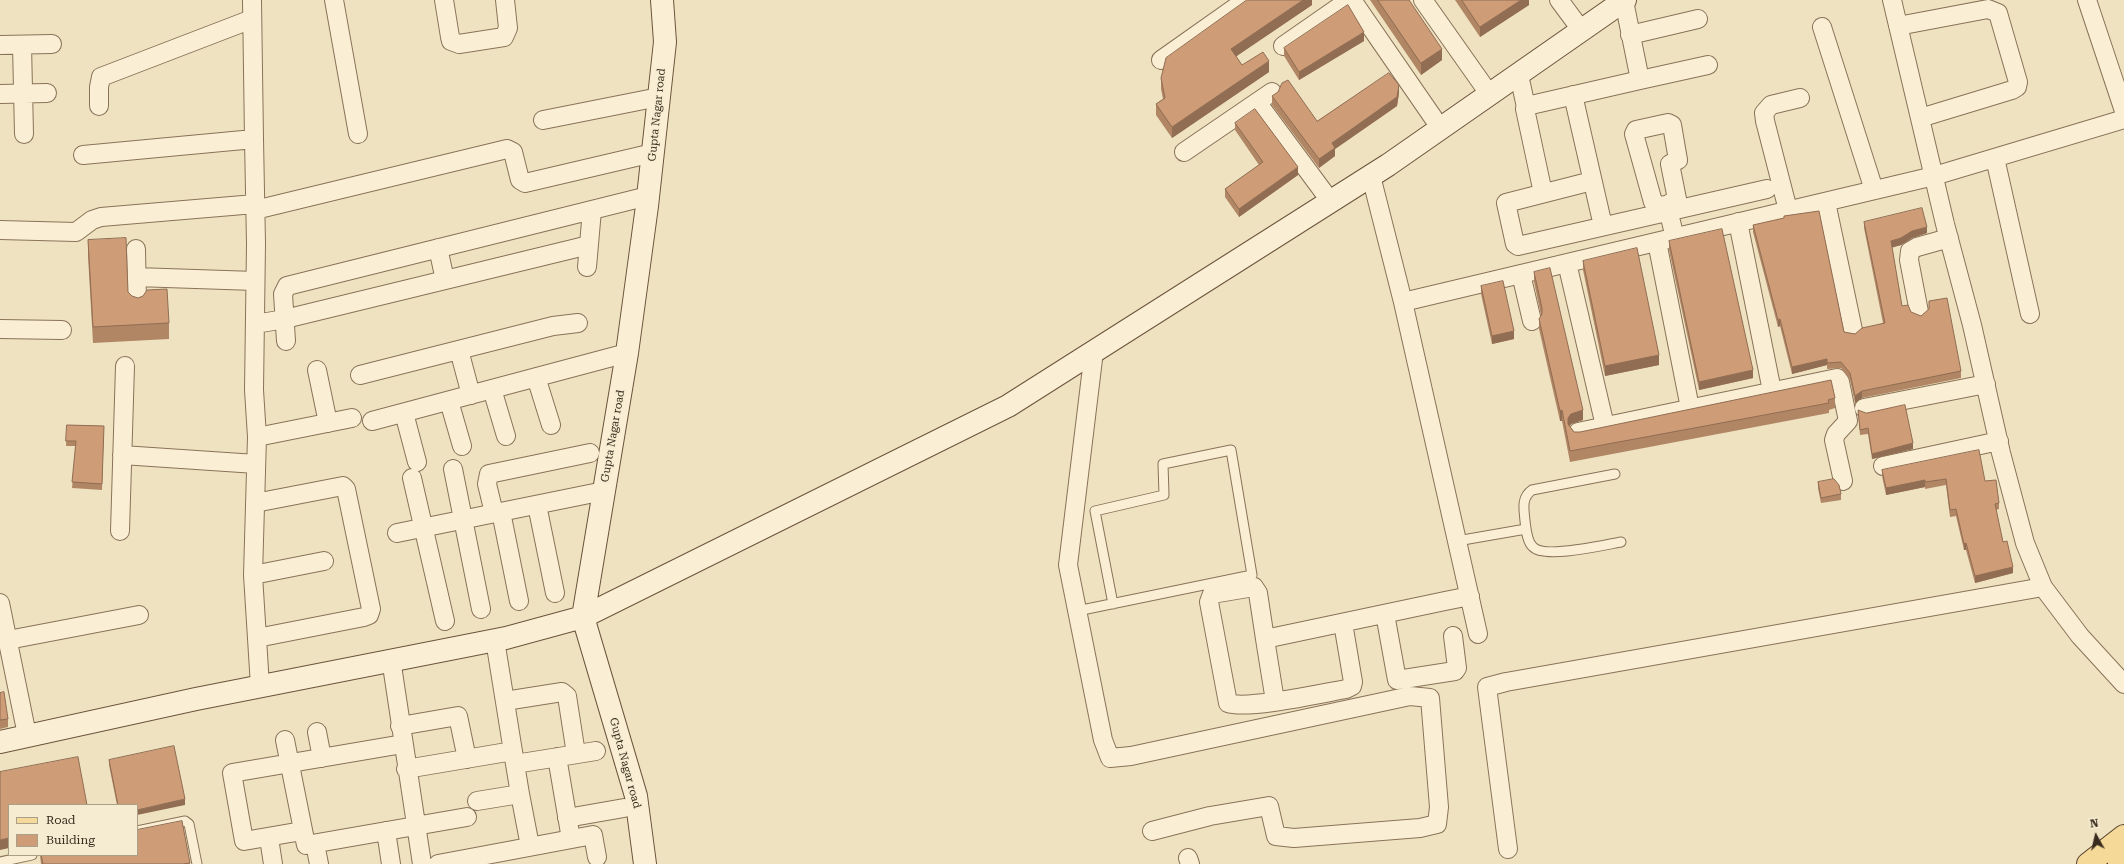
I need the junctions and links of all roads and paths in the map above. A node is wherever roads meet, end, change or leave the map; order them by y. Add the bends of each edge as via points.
1 (334, 0) edge
2 (444, 0) edge
3 (505, 0) edge
4 (662, 0) edge
5 (1246, 0) edge
6 (1349, 0) edge
7 (1352, 0) edge
8 (1423, 0) edge
9 (1559, 0) edge
10 (1624, 0) edge
11 (1892, 0) edge
12 (2087, 0) edge
13 (253, 5) edge
14 (1698, 19) dead end
15 (1822, 26) dead end
16 (1898, 26) junction
17 (1582, 31) junction
18 (1630, 35) junction
19 (52, 44) dead end
20 (0, 45) edge
21 (22, 45) junction
22 (1283, 46) dead end
23 (1161, 60) dead end
24 (1708, 65) dead end
25 (1519, 75) junction
26 (1640, 80) junction
27 (1272, 92) dead end
28 (47, 93) dead end
29 (0, 94) edge
30 (24, 94) junction
31 (1490, 95) junction
32 (1573, 95) junction
33 (659, 97) junction
34 (1800, 98) dead end
35 (1257, 102) junction
36 (100, 106) dead end
37 (1526, 107) junction
38 (2124, 111) edge
39 (1920, 118) junction
40 (2124, 119) edge
41 (543, 120) dead end
42 (1441, 129) junction
43 (24, 134) dead end
44 (358, 134) dead end
45 (254, 139) junction
46 (1184, 152) dead end
47 (652, 153) junction
48 (83, 155) dead end
49 (1996, 158) junction
50 (1371, 176) junction
51 (1934, 176) junction
52 (1592, 181) junction
53 (1767, 189) dead end
54 (1874, 190) junction
55 (1542, 193) junction
56 (648, 196) junction
57 (1330, 202) junction
58 (1826, 202) junction
59 (255, 207) junction
60 (1668, 208) junction
61 (592, 210) junction
62 (1788, 210) junction
63 (1738, 222) junction
64 (1603, 226) junction
65 (0, 230) edge
66 (1675, 238) junction
67 (1949, 238) junction
68 (1657, 242) junction
69 (589, 245) junction
70 (438, 248) junction
71 (136, 249) dead end
72 (1567, 263) junction
73 (587, 267) dead end
74 (1521, 274) junction
75 (136, 277) junction
76 (445, 280) junction
77 (255, 281) junction
78 (1403, 302) junction
79 (136, 303) edge
80 (1919, 312) dead end
81 (2030, 314) dead end
82 (285, 320) junction
83 (1532, 322) dead end
84 (578, 323) dead end
85 (255, 324) junction
86 (0, 329) edge
87 (62, 330) dead end
88 (1853, 330) dead end
89 (286, 341) dead end
90 (459, 350) junction
91 (1094, 352) junction
92 (627, 353) junction
93 (125, 366) dead end
94 (317, 370) dead end
95 (360, 375) dead end
96 (536, 377) junction
97 (1986, 384) junction
98 (492, 389) junction
99 (1772, 391) junction
100 (470, 395) junction
101 (449, 401) junction
102 (1690, 408) junction
103 (1864, 408) dead end
104 (404, 412) junction
105 (352, 418) dead end
106 (372, 421) dead end
107 (328, 423) junction
108 (551, 425) dead end
109 (1605, 426) junction
110 (1578, 432) edge
111 (506, 436) dead end
112 (257, 437) junction
113 (1999, 441) junction
114 (462, 446) dead end
115 (590, 453) dead end
116 (122, 455) junction
117 (256, 464) junction
118 (1883, 466) dead end
119 (453, 469) dead end
120 (1616, 474) dead end
121 (1843, 481) dead end
122 (604, 491) junction
123 (255, 503) junction
124 (537, 505) junction
125 (497, 513) junction
126 (463, 520) junction
127 (424, 528) junction
128 (1526, 529) junction
129 (120, 531) dead end
130 (397, 533) dead end
131 (1457, 541) junction
132 (1621, 542) dead end
133 (324, 561) dead end
134 (253, 575) junction
135 (2043, 587) junction
136 (555, 593) dead end
137 (1470, 596) junction
138 (519, 601) dead end
139 (0, 603) edge
140 (1113, 604) junction
141 (481, 609) dead end
142 (1077, 611) junction
143 (1385, 614) junction
144 (139, 615) dead end
145 (584, 616) junction
146 (444, 621) dead end
147 (1343, 622) junction
148 (1478, 634) dead end
149 (1453, 636) dead end
150 (257, 638) junction
151 (1265, 639) junction
152 (8, 640) junction
153 (495, 640) junction
154 (391, 659) junction
155 (2124, 684) edge
156 (260, 686) junction
157 (505, 701) junction
158 (1275, 702) junction
159 (400, 726) junction
160 (317, 732) dead end
161 (27, 735) junction
162 (285, 740) dead end
163 (0, 742) edge
164 (403, 744) junction
165 (596, 751) dead end
166 (576, 754) junction
167 (514, 757) junction
168 (557, 757) junction
169 (322, 758) junction
170 (467, 758) junction
171 (290, 763) junction
172 (406, 769) junction
173 (520, 794) junction
174 (477, 801) dead end
175 (624, 808) dead end
176 (467, 817) dead end
177 (567, 818) junction
178 (415, 826) junction
179 (138, 831) edge
180 (302, 831) junction
181 (386, 831) junction
182 (1152, 831) dead end
183 (2124, 836) edge
184 (269, 838) junction
185 (571, 838) junction
186 (315, 844) junction
187 (530, 846) junction
188 (1508, 849) dead end
189 (597, 857) dead end
190 (28, 859) edge
191 (2124, 860) edge
192 (0, 862) edge
193 (197, 864) edge
194 (274, 864) edge
195 (319, 864) edge
196 (391, 864) edge
197 (422, 864) edge
198 (438, 864) edge
199 (645, 864) edge
200 (2088, 864) edge
201 (2119, 864) edge

1 - 44 street
2 - 3 street via 451,41 459,44 504,37 508,28
4 - 33 street, Gupta Nagar road via 665,42
5 - 23 street
6 - 22 street
7 - 42 street
8 - 31 street
9 - 17 street
10 - 17 street
10 - 18 street
11 - 16 street
12 - 38 street
13 - 36 street via 101,77
13 - 45 street
14 - 18 street
15 - 54 street
16 - 39 street
16 - 39 street via 1994,10 1998,13 2018,82 2012,90
17 - 25 street
18 - 26 street
19 - 21 street
20 - 21 street
21 - 30 street
24 - 26 street
25 - 31 street
25 - 37 street
26 - 32 street
27 - 35 street
28 - 30 street
29 - 30 street
30 - 43 street
31 - 42 street
32 - 37 street
32 - 52 street
33 - 41 street
33 - 47 street, Gupta Nagar road
34 - 62 street via 1771,105 1764,113
35 - 46 street
35 - 57 street
37 - 55 street
39 - 51 street
40 - 49 street
42 - 50 street
45 - 48 street
45 - 59 street
47 - 56 street, Gupta Nagar road
47 - 59 street via 525,183 520,180 513,152 507,149
49 - 51 street
49 - 81 street
50 - 57 street
50 - 78 street
51 - 54 street
51 - 67 street
52 - 55 street
52 - 64 street
53 - 60 street
54 - 58 street
55 - 64 street via 1506,203 1513,241 1518,246
56 - 61 street
56 - 92 street, Gupta Nagar road
57 - 91 street
58 - 62 street
58 - 88 street
59 - 65 street via 101,217 92,220 76,232
59 - 77 street
60 - 64 street
60 - 66 street
61 - 69 street
61 - 70 street
62 - 63 street
63 - 66 street
63 - 99 street
66 - 68 street
67 - 80 street via 1917,247 1910,252 1909,260
67 - 97 street
68 - 72 street
68 - 102 street
69 - 73 street
69 - 76 street
70 - 76 street
70 - 82 street via 287,286 283,294
71 - 75 street
72 - 74 street
72 - 109 street
74 - 78 street
74 - 83 street
75 - 77 street
75 - 79 street
76 - 82 street
77 - 85 street
78 - 131 street
82 - 85 street
82 - 89 street
84 - 90 street via 553,326
85 - 112 street via 254,390
86 - 87 street
90 - 95 street
90 - 100 street
91 - 142 street via 1068,565
91 - 145 street via 1008,406
92 - 96 street
92 - 122 street, Gupta Nagar road
93 - 116 street
94 - 107 street
96 - 98 street
96 - 108 street
97 - 103 street
97 - 113 street
98 - 100 street
98 - 111 street
99 - 102 street
99 - 121 street via 1833,378 1839,380 1848,421 1834,440
100 - 101 street
101 - 104 street
101 - 114 street
102 - 109 street
104 - 106 street
104 - 127 street
105 - 107 street
107 - 112 street
109 - 110 street
112 - 117 street
113 - 118 street
113 - 135 street via 2024,543
115 - 125 street via 489,474 487,484
116 - 117 street
116 - 129 street
117 - 123 street
119 - 126 street
120 - 128 lane via 1532,490 1527,494 1523,505
122 - 124 street
122 - 145 street, Gupta Nagar road
123 - 134 street
123 - 150 street via 343,486 346,489 371,609 364,617
124 - 125 street
124 - 136 street
125 - 126 street
125 - 138 street
126 - 127 street
126 - 141 street
127 - 130 street
127 - 146 street
128 - 131 lane
128 - 132 lane via 1531,545 1539,552
131 - 137 street
133 - 134 street
134 - 150 street
135 - 155 street via 2080,636
135 - 188 street via 1487,687
137 - 143 street
137 - 148 street
139 - 152 street
140 - 140 lane via 1252,575 1231,450 1163,464 1164,495 1095,511
140 - 142 lane
142 - 182 street via 1103,740 1110,758 1410,696 1430,698 1439,808 1437,824 1420,828 1294,838 1276,836 1269,806 1210,816
143 - 147 street
143 - 149 street via 1397,680 1455,671 1457,668
144 - 152 street
145 - 153 street
145 - 199 street, Gupta Nagar road via 636,796
147 - 151 street
147 - 158 street via 1352,686
150 - 156 street
151 - 158 street
151 - 158 street via 1258,593 1254,587 1212,594 1209,602 1228,703
152 - 161 street
153 - 154 street
153 - 157 street
154 - 156 street
154 - 159 street
156 - 161 street
157 - 166 street via 564,693 567,696
157 - 167 street
159 - 164 street
159 - 170 street via 458,716
160 - 169 street
161 - 163 street
162 - 171 street
164 - 169 street
164 - 172 street
165 - 166 street
166 - 168 street
167 - 168 street
167 - 170 street
167 - 173 street
168 - 177 street
169 - 171 street
170 - 172 street
171 - 180 street
171 - 184 street via 232,773 242,840 246,842
172 - 178 street
173 - 174 street
173 - 187 street
175 - 177 street
176 - 178 street
177 - 185 street
178 - 181 street
178 - 197 street
179 - 193 lane via 185,821 189,824
180 - 184 street
180 - 186 street via 306,845
181 - 186 street
181 - 196 street
183 - 200 main road
184 - 194 street
185 - 187 street
185 - 189 street via 593,834
186 - 195 street
187 - 198 street
190 - 192 lane
191 - 201 main road

